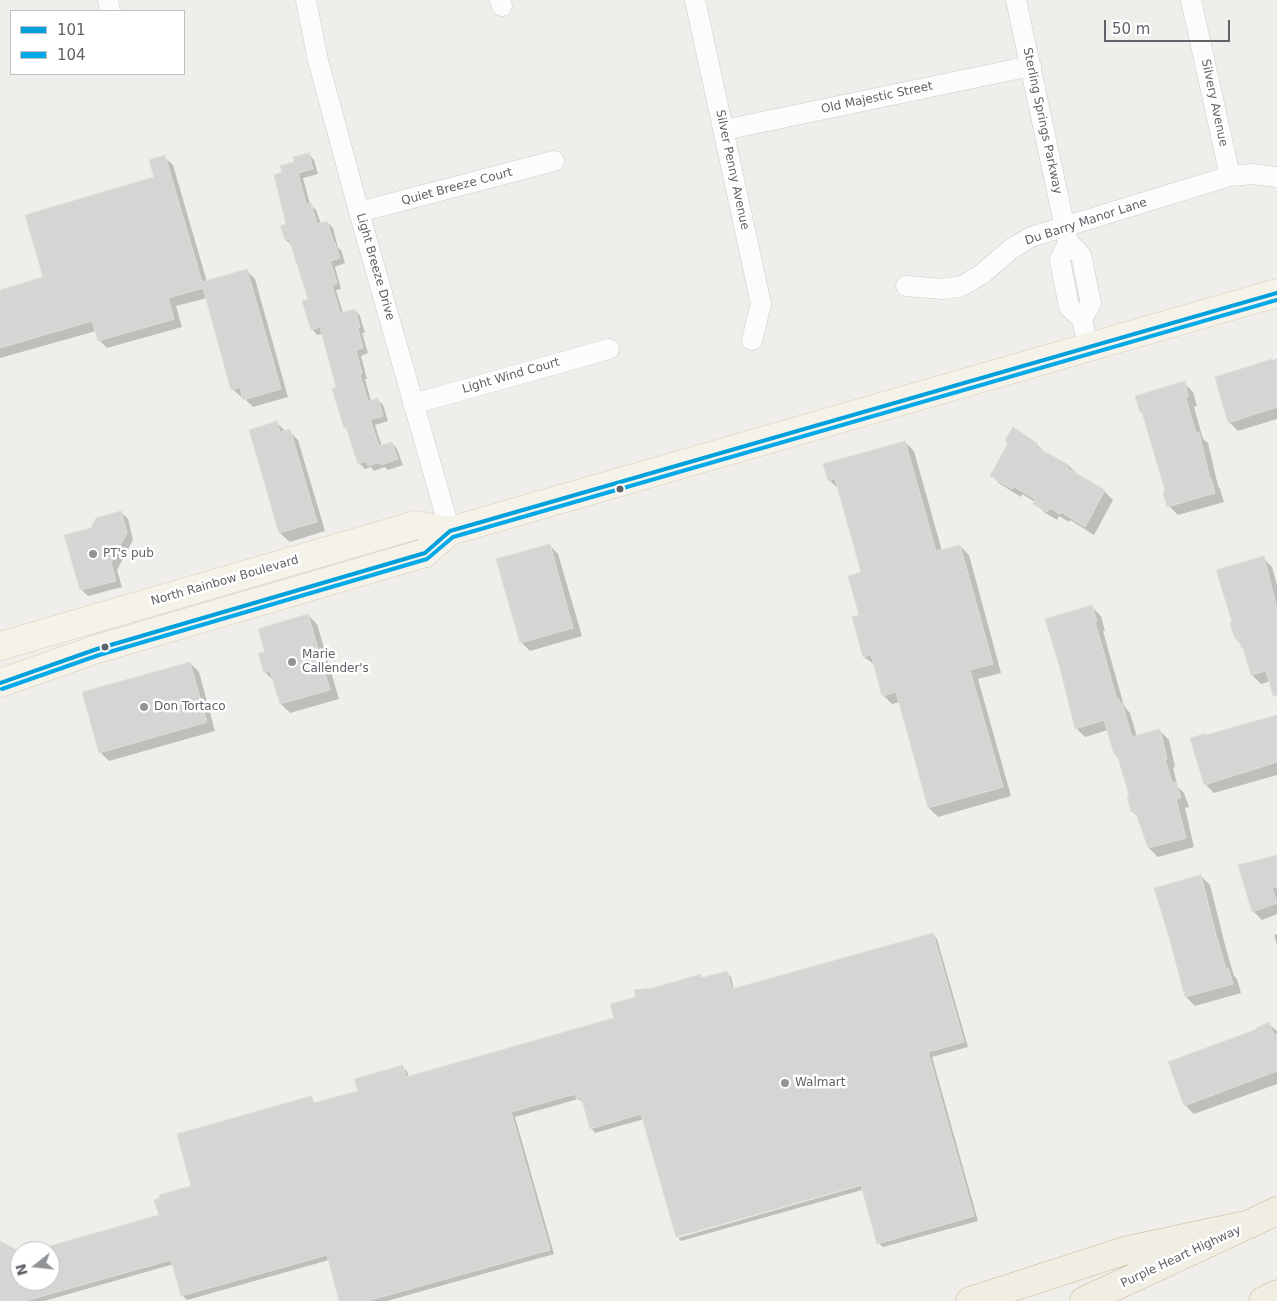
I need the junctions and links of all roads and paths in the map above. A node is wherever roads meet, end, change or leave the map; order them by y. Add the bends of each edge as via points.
1 (306, 0) edge
2 (695, 0) edge
3 (1016, 0) edge
4 (1191, 0) edge
5 (1031, 66) junction
6 (724, 130) junction
7 (554, 161) dead end
8 (1230, 176) junction
9 (1277, 176) edge
10 (359, 212) junction
11 (1066, 235) junction
12 (906, 286) dead end
13 (1277, 293) edge
14 (752, 340) dead end
15 (1088, 347) junction
16 (610, 349) dead end
17 (413, 404) junction
18 (450, 532) junction
19 (209, 585) junction
20 (215, 613) junction
21 (0, 646) edge
22 (0, 683) edge
23 (1277, 1211) edge
24 (1250, 1224) junction
25 (1277, 1294) edge
26 (970, 1301) edge
27 (1084, 1301) edge
28 (1263, 1301) edge

1 - 10 street, Light Breeze Drive via 318,60
2 - 6 street, Silver Penny Avenue
3 - 5 street, Sterling Springs Parkway
4 - 8 street, Silvery Avenue
5 - 6 street, Old Majestic Street
5 - 11 street, Sterling Springs Parkway
6 - 14 street, Silver Penny Avenue via 761,304
7 - 10 street, Quiet Breeze Court
8 - 9 street, Du Barry Manor Lane
8 - 11 street, Du Barry Manor Lane
10 - 17 street, Light Breeze Drive
11 - 12 street, Du Barry Manor Lane via 1031,237 962,286 943,290
11 - 15 street, Sterling Springs Parkway via 1060,260 1069,307 1082,319
13 - 15 main road, North Rainbow Boulevard
15 - 18 main road, North Rainbow Boulevard
16 - 17 street, Light Wind Court
17 - 18 street, Light Breeze Drive
18 - 19 main road, North Rainbow Boulevard via 416,525
18 - 20 main road, North Rainbow Boulevard via 426,554
19 - 20 main road
19 - 21 main road, North Rainbow Boulevard
20 - 22 main road, North Rainbow Boulevard via 96,649
23 - 24 highway, Purple Heart Highway
24 - 26 highway via 1124,1251
24 - 27 highway, Purple Heart Highway
25 - 28 highway

